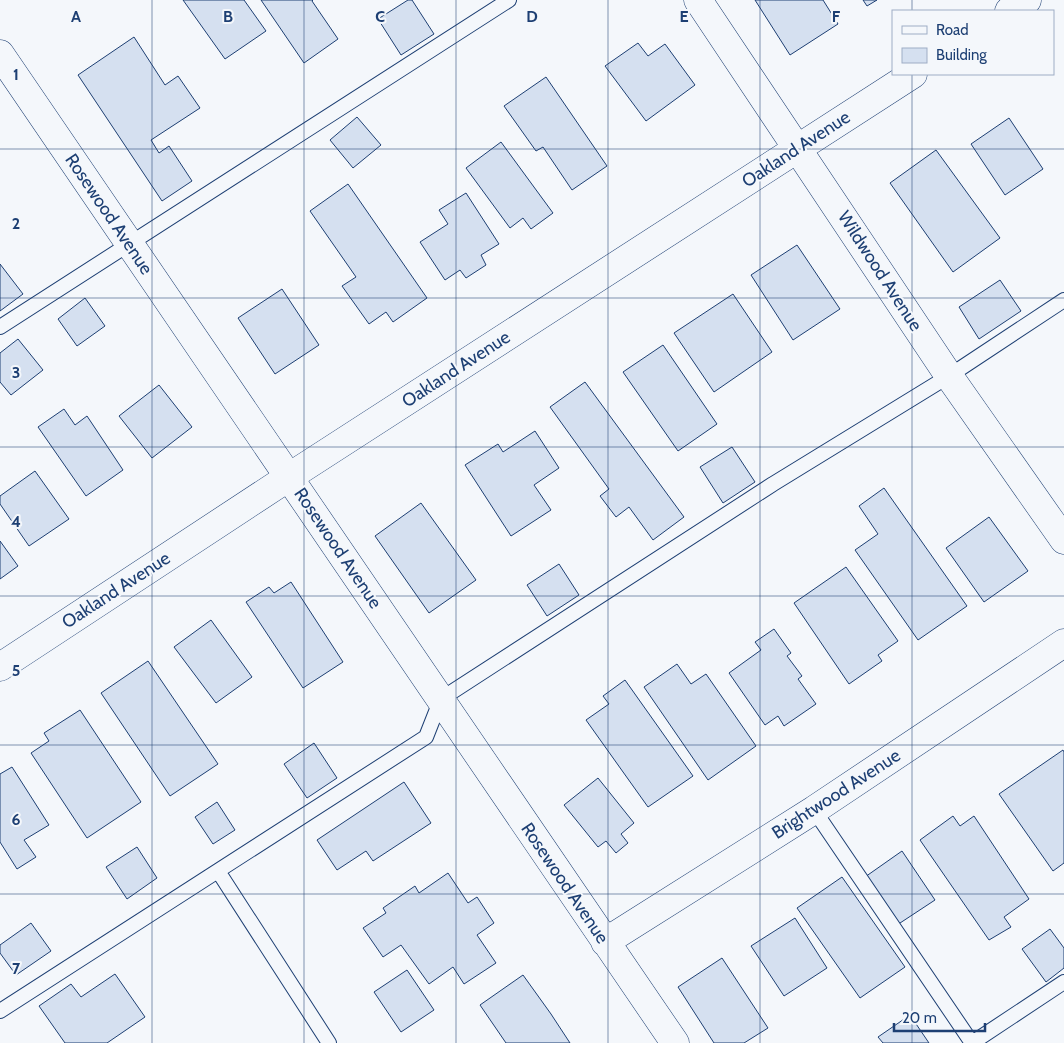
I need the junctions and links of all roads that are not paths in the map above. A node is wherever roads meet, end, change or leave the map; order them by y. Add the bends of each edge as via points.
1 (509, 0) edge
2 (698, 0) edge
3 (1027, 0) edge
4 (1011, 10) edge
5 (0, 54) edge
6 (910, 75) edge
7 (798, 148) junction
8 (129, 244) junction
9 (1064, 300) edge
10 (0, 327) edge
11 (949, 376) junction
12 (289, 477) junction
13 (1064, 540) edge
14 (1064, 643) edge
15 (0, 667) edge
16 (441, 699) junction
17 (814, 810) junction
18 (218, 871) junction
19 (605, 942) junction
20 (1064, 982) edge
21 (0, 1011) edge
22 (329, 1043) edge
23 (675, 1043) edge
24 (972, 1043) edge

1 - 8 lane
2 - 7 street, Wildwood Avenue
3 - 4 street
5 - 8 street, Rosewood Avenue
6 - 7 street, Oakland Avenue
7 - 11 street, Wildwood Avenue
7 - 12 street, Oakland Avenue
8 - 10 lane
8 - 12 street, Rosewood Avenue
9 - 11 lane
11 - 13 street, Wildwood Avenue
11 - 16 lane via 773,484
12 - 15 street, Oakland Avenue
12 - 16 street, Rosewood Avenue
14 - 17 street, Brightwood Avenue
16 - 18 lane via 426,737
16 - 19 street, Rosewood Avenue
17 - 19 street, Brightwood Avenue
17 - 24 lane
18 - 21 lane
18 - 22 lane
19 - 23 street, Rosewood Avenue
20 - 24 lane

